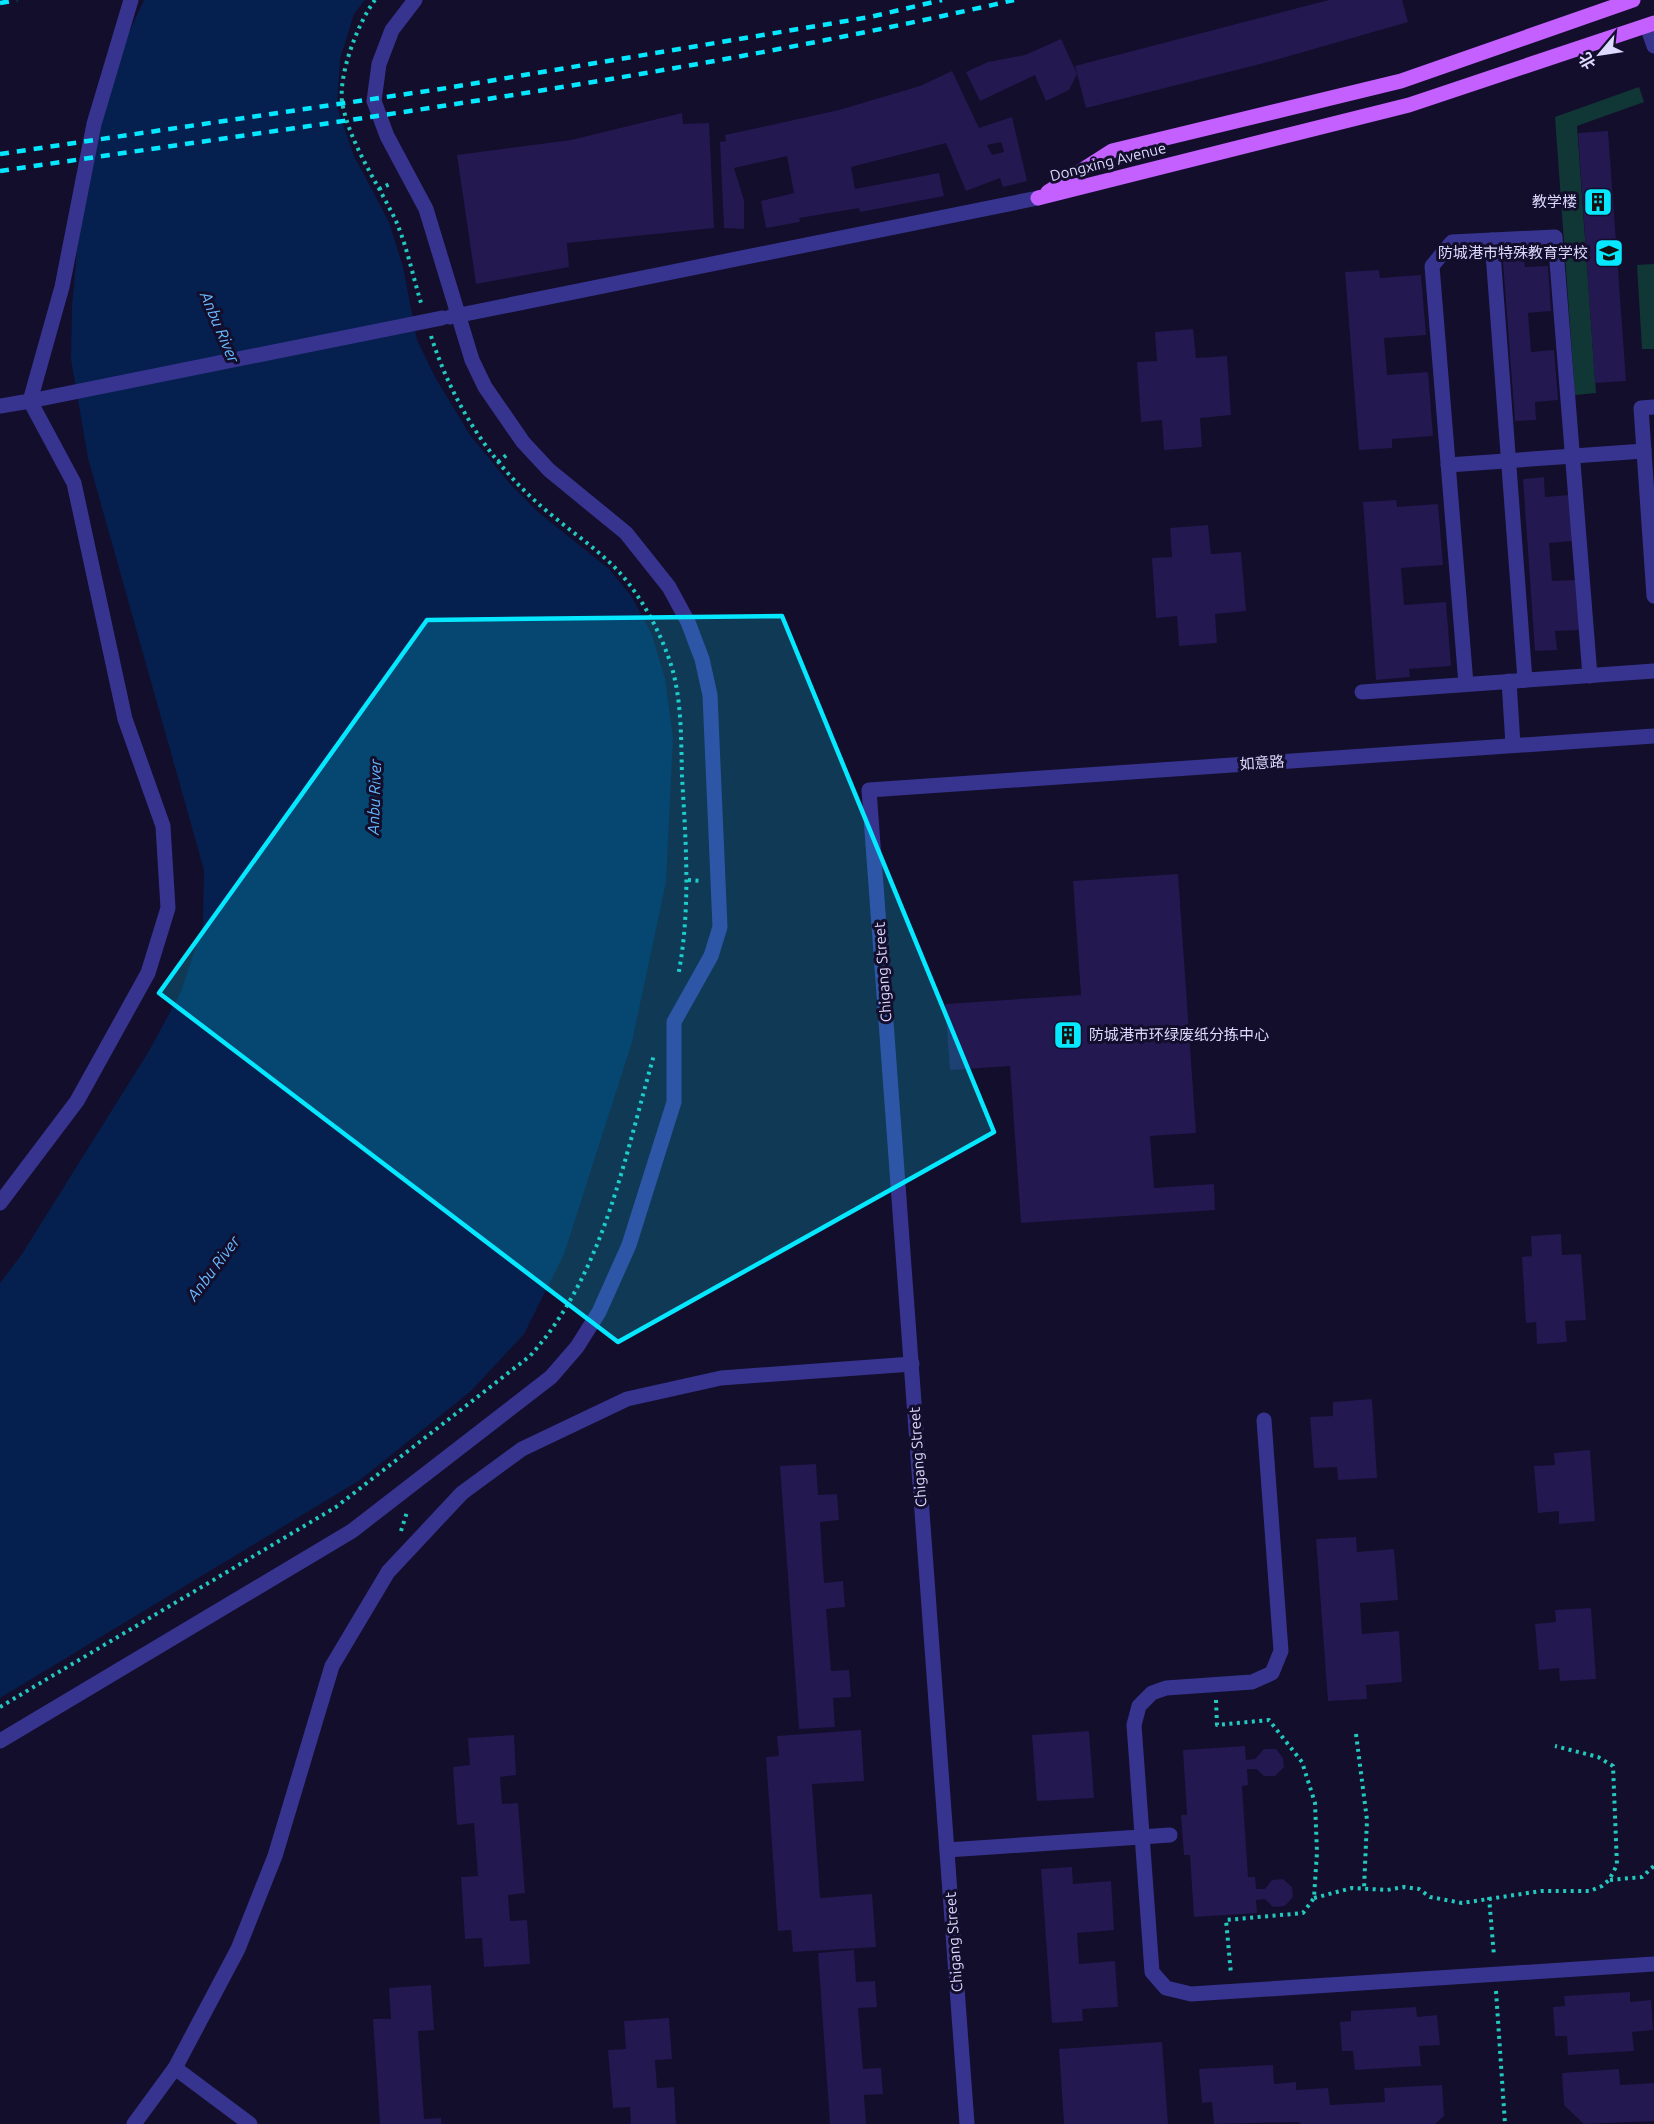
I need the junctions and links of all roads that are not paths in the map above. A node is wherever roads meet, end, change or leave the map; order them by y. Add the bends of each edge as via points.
1 (131, 0) edge
2 (415, 0) edge
3 (1633, 0) edge
4 (1650, 25) edge
5 (1654, 46) edge
6 (1038, 198) junction
7 (1492, 240) junction
8 (458, 315) junction
9 (30, 401) junction
10 (0, 406) edge
11 (1654, 407) edge
12 (1644, 451) junction
13 (1573, 455) junction
14 (1509, 460) junction
15 (1448, 465) junction
16 (1654, 596) edge
17 (1654, 671) edge
18 (1590, 676) junction
19 (1525, 680) junction
20 (1509, 681) junction
21 (1466, 684) junction
22 (1362, 692) dead end
23 (1654, 736) edge
24 (1513, 745) junction
25 (869, 790) joint
26 (0, 1203) edge
27 (912, 1364) junction
28 (1264, 1420) dead end
29 (0, 1741) edge
30 (1170, 1835) dead end
31 (1142, 1838) junction
32 (947, 1850) junction
33 (1654, 1964) edge
34 (175, 2068) junction
35 (134, 2124) edge
36 (250, 2124) edge
37 (967, 2124) edge

1 - 9 street via 94,124 62,287
2 - 8 street via 392,30 378,64 374,101 387,136 426,209
3 - 6 main road, Dongxing Avenue via 1401,81 1112,151
4 - 5 street
4 - 6 main road, Dongxing Avenue via 1409,105
6 - 8 street
7 - 13 street via 1556,237
7 - 14 street
7 - 15 street via 1452,242 1432,266
8 - 9 street, bridge
8 - 29 street via 485,387 523,442 558,478 626,533 669,586 695,640 710,695 720,927 711,956 674,1022 674,1102 629,1245 599,1312 577,1347 551,1377 352,1531
9 - 10 street
9 - 26 street via 74,483 125,719 163,826 168,908 148,973 77,1101
11 - 12 street via 1641,408
12 - 13 street
12 - 16 street
13 - 14 street
13 - 18 street
14 - 15 street
14 - 19 street
15 - 21 street
17 - 18 street
18 - 19 street
19 - 20 street
20 - 21 street
20 - 24 street
21 - 22 street
23 - 24 street, 如意路
24 - 25 street, 如意路
25 - 27 street, Chigang Street
27 - 32 street, Chigang Street
27 - 34 street via 721,1378 627,1399 522,1449 462,1493 388,1572 332,1666 274,1856 238,1949
28 - 31 street via 1281,1652 1272,1673 1252,1682 1166,1688 1152,1693 1139,1706 1134,1725
30 - 31 street
31 - 32 street
31 - 33 street via 1152,1972 1166,1988 1191,1994 1233,1992
32 - 37 street, Chigang Street
34 - 35 street
34 - 36 street

